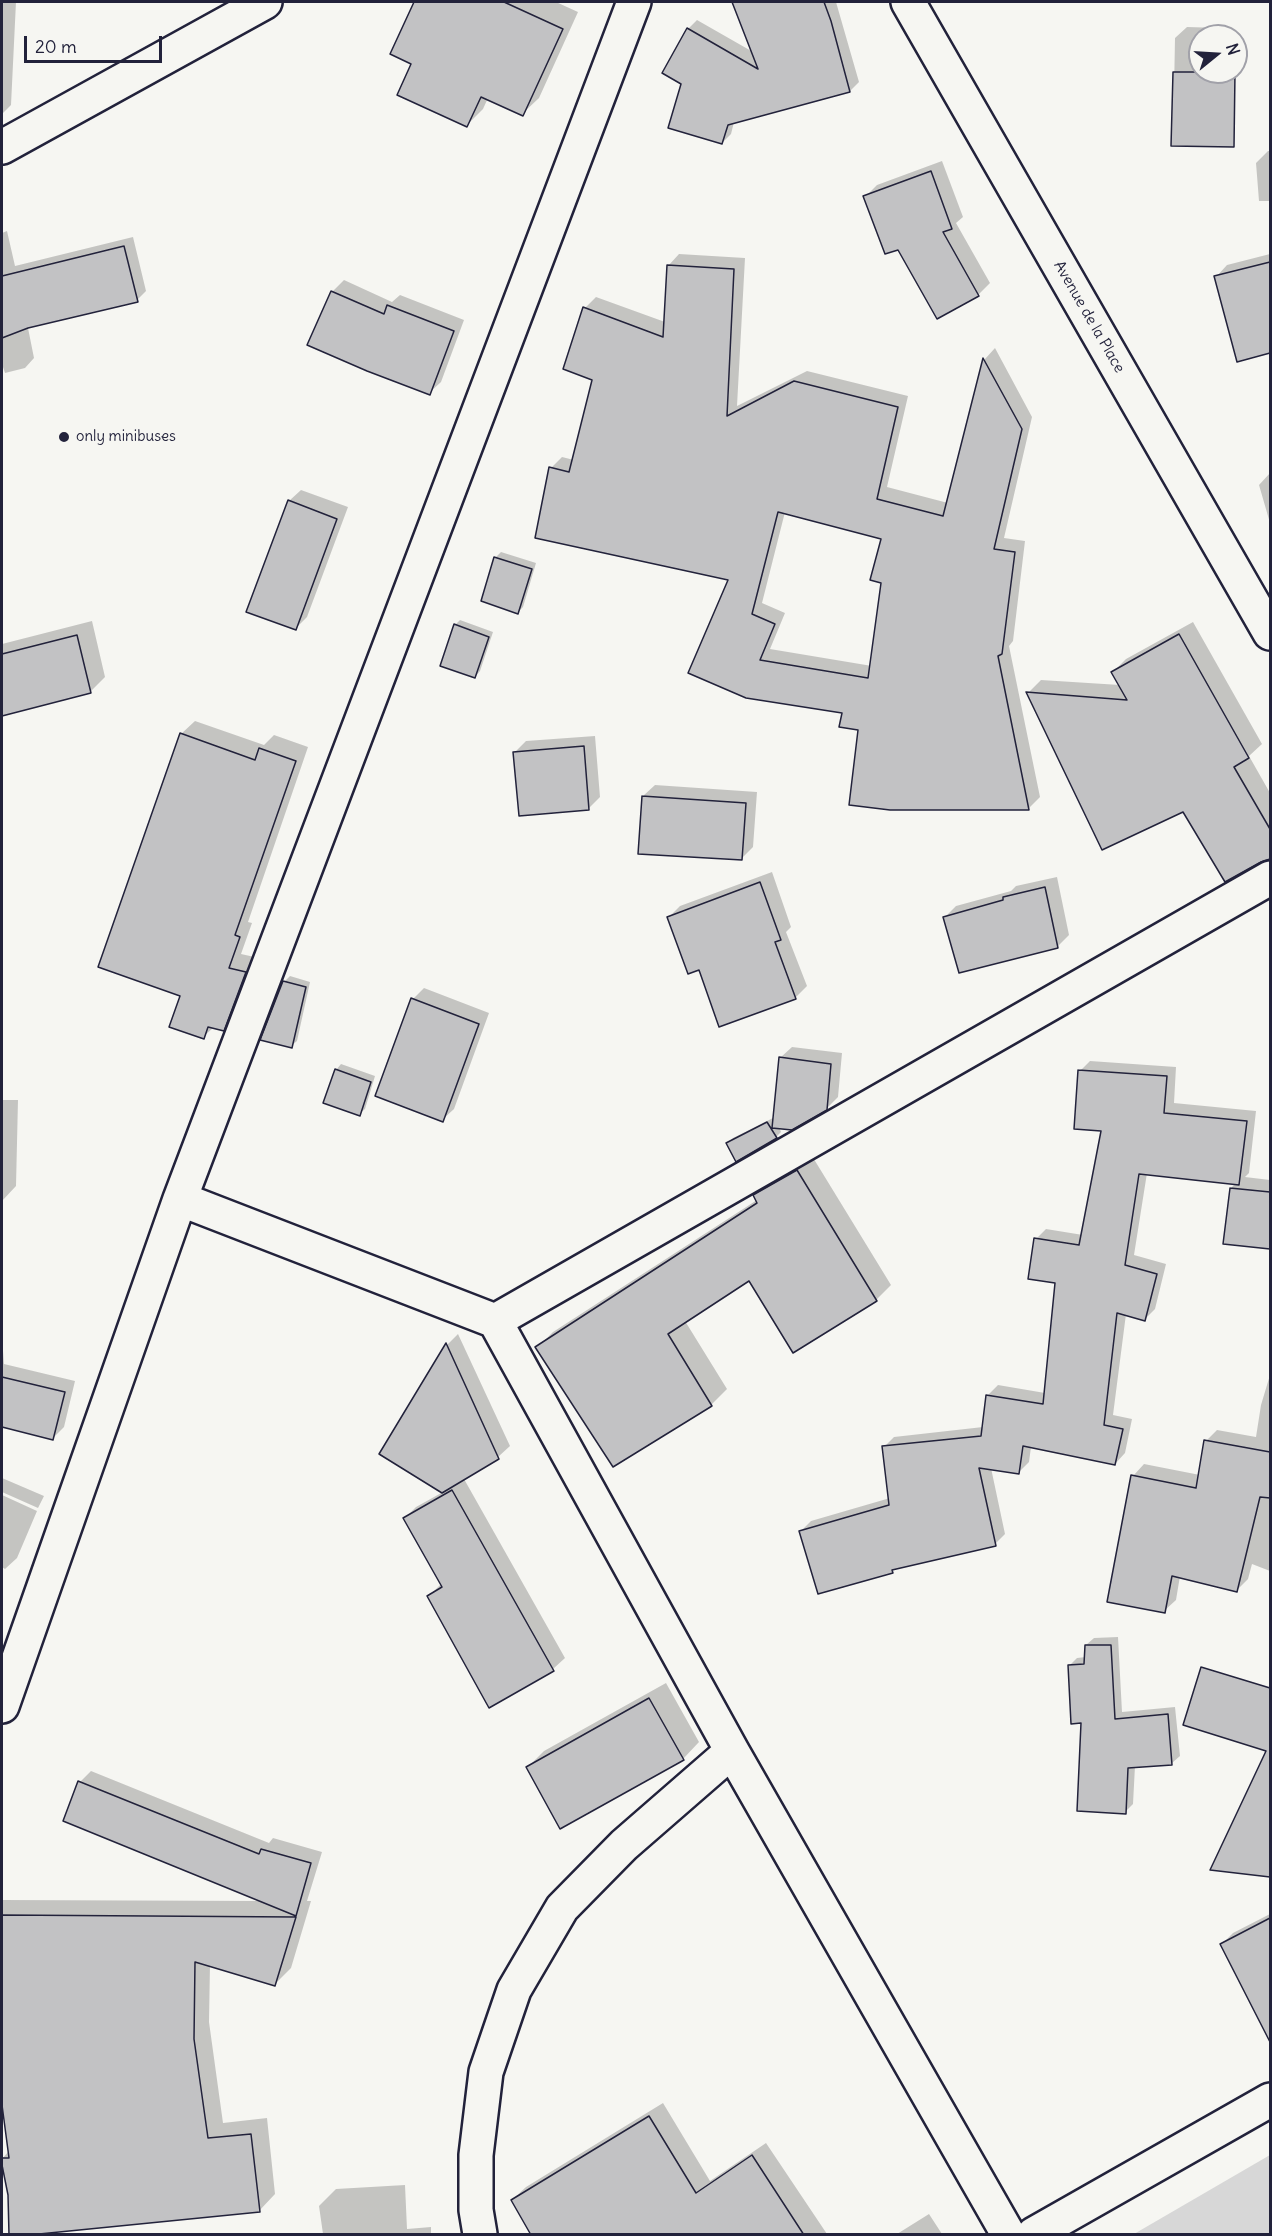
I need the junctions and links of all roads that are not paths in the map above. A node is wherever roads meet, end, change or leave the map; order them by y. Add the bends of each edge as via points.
1 (265, 2) edge
2 (634, 2) edge
3 (908, 2) edge
4 (2, 147) edge
5 (1270, 633) edge
6 (1270, 878) edge
7 (180, 1199) junction
8 (495, 1321) junction
9 (2, 1706) edge
10 (732, 1751) junction
11 (1270, 2100) edge
12 (480, 2235) edge
13 (1008, 2235) edge
14 (1034, 2235) edge

1 - 4 street
2 - 7 street
3 - 5 street, Avenue de la Place
6 - 8 street
7 - 8 street
7 - 9 street
8 - 10 street
10 - 12 street via 624,1845 562,1908 514,1990 486,2072 476,2155
10 - 13 street
11 - 14 street

